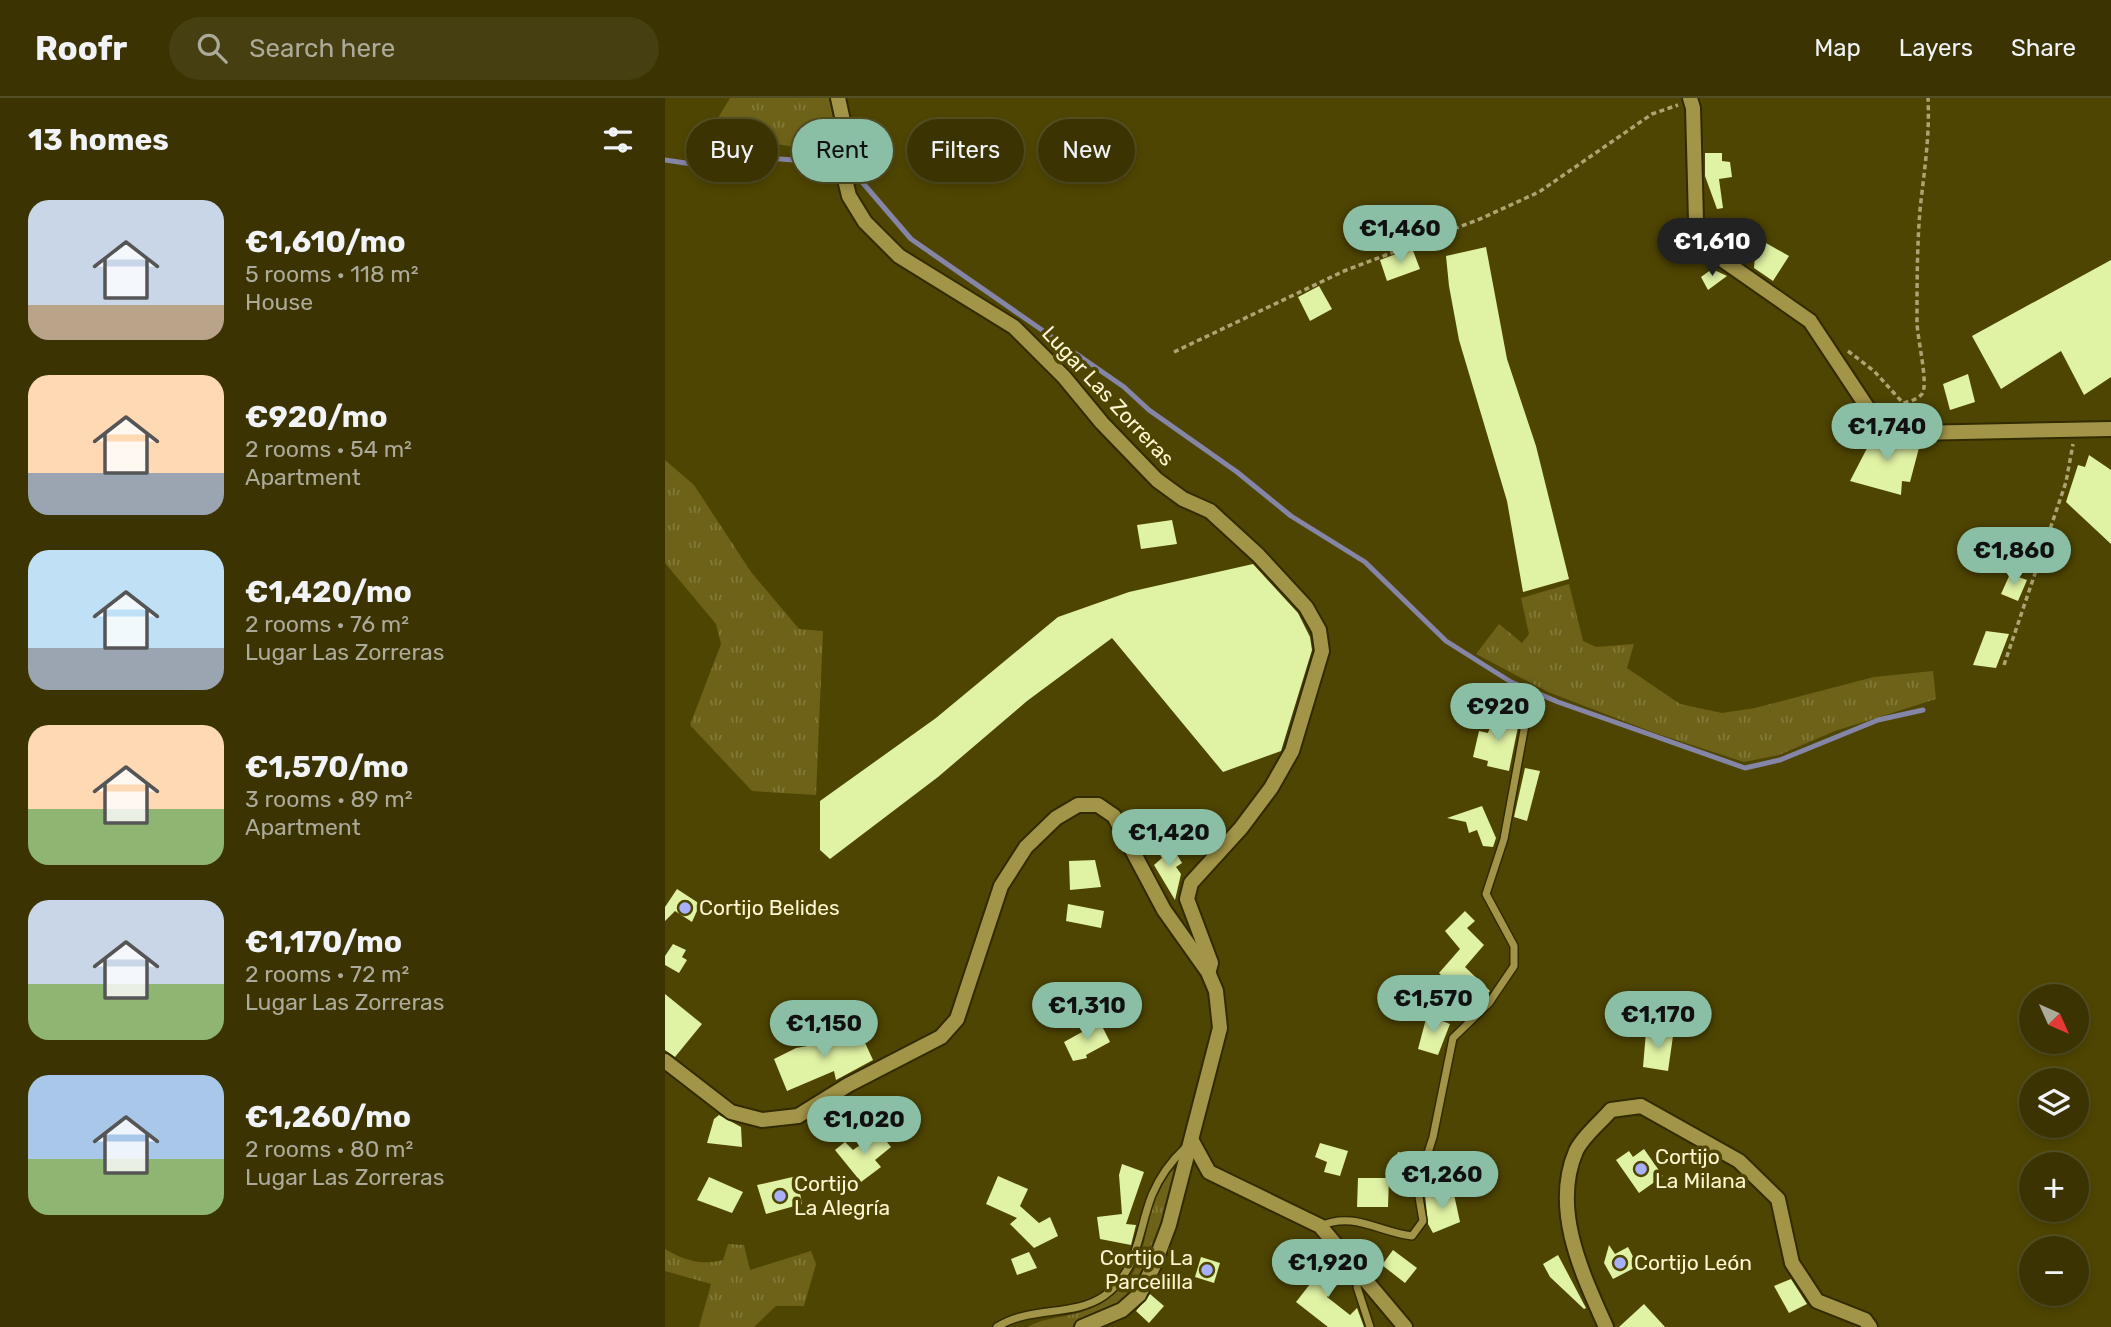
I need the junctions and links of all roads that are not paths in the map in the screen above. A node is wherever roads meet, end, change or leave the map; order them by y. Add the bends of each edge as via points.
1 (838, 98) edge
2 (1691, 103) edge
3 (2111, 429) edge
4 (1529, 703) dead end
5 (1208, 972) junction
6 (665, 1061) edge
7 (1192, 1141) junction
8 (1320, 1226) junction
9 (1360, 1274) junction
10 (997, 1327) edge
11 (1081, 1327) edge
12 (1370, 1327) edge
13 (1405, 1327) edge
14 (1606, 1327) edge
15 (1870, 1327) edge

1 - 5 street, Lugar Las Zorreras via 849,148 843,171 849,196 865,222 899,256 1014,327 1157,480 1210,511 1258,555 1306,607 1318,630 1322,651 1292,751 1241,828 1191,883 1187,899 1211,963
2 - 3 street via 1696,221 1717,256 1809,321 1873,416 1914,433
4 - 8 lane via 1504,839 1486,894 1514,946 1514,966 1489,1003 1453,1038 1417,1191 1423,1221 1412,1236 1338,1218
5 - 6 street via 1164,909 1114,816 1098,805 1078,805 1056,818 1026,847 1001,886 957,1019 941,1037 798,1116 762,1120 731,1112
5 - 7 street via 1216,991 1220,1028
7 - 8 street via 1209,1172
7 - 10 lane via 1163,1172 1134,1259 1107,1294 1074,1309 1054,1309
7 - 11 street via 1169,1225 1139,1295 1122,1310
8 - 9 street
9 - 12 lane via 1357,1287
9 - 13 street
14 - 15 street via 1571,1231 1565,1193 1577,1149 1603,1119 1611,1110 1641,1106 1739,1161 1779,1199 1792,1264 1817,1301 1865,1320

